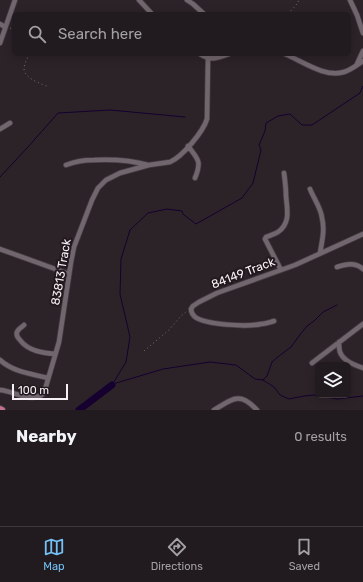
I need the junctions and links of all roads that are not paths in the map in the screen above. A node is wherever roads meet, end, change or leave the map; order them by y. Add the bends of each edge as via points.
1 (15, 0) edge
2 (139, 0) edge
3 (187, 0) edge
4 (350, 0) edge
5 (150, 12) edge
6 (202, 12) edge
7 (0, 24) edge
8 (5, 27) junction
9 (363, 33) edge
10 (0, 43) edge
11 (363, 51) edge
12 (204, 56) edge
13 (222, 56) edge
14 (289, 56) edge
15 (208, 58) junction
16 (363, 61) edge
17 (357, 65) junction
18 (10, 123) dead end
19 (0, 129) edge
20 (188, 146) junction
21 (66, 165) dead end
22 (149, 165) junction
23 (284, 173) dead end
24 (195, 178) dead end
25 (310, 190) dead end
26 (363, 234) edge
27 (0, 249) edge
28 (320, 253) junction
29 (337, 267) dead end
30 (363, 269) edge
31 (281, 270) junction
32 (69, 274) junction
33 (274, 321) dead end
34 (363, 324) edge
35 (24, 325) dead end
36 (339, 342) junction
37 (56, 354) junction
38 (0, 360) edge
39 (312, 363) dead end
40 (363, 368) edge
41 (48, 378) junction
42 (0, 390) edge
43 (214, 410) edge
44 (257, 410) edge

1 - 8 street
2 - 5 street
3 - 6 street
4 - 9 street
7 - 8 street
8 - 10 street
11 - 17 street
12 - 15 street
13 - 15 street
14 - 17 street via 327,73 344,72
15 - 20 street, 83813 Track via 207,119 203,129
16 - 17 street
18 - 19 street
20 - 22 street, 83813 Track via 173,161
20 - 24 street via 199,163
21 - 22 street via 78,161 112,159
22 - 32 street, 83813 Track via 109,177 101,184 77,237
23 - 31 street via 287,218 280,230 266,236 265,239
25 - 28 street via 322,218
26 - 28 street, 84149 Track
27 - 32 street
28 - 31 street, 84149 Track
29 - 30 street via 354,264
31 - 33 street, 84149 Track via 218,293 191,309 200,320 208,322 250,325
32 - 37 street, 83813 Track
34 - 36 street
35 - 37 street via 17,334 24,345 40,352
36 - 39 street
36 - 40 street via 342,356
37 - 41 street, 83813 Track
38 - 41 street via 16,370
41 - 42 street, 83813 Track via 44,393 36,397
43 - 44 street via 236,398 247,401

